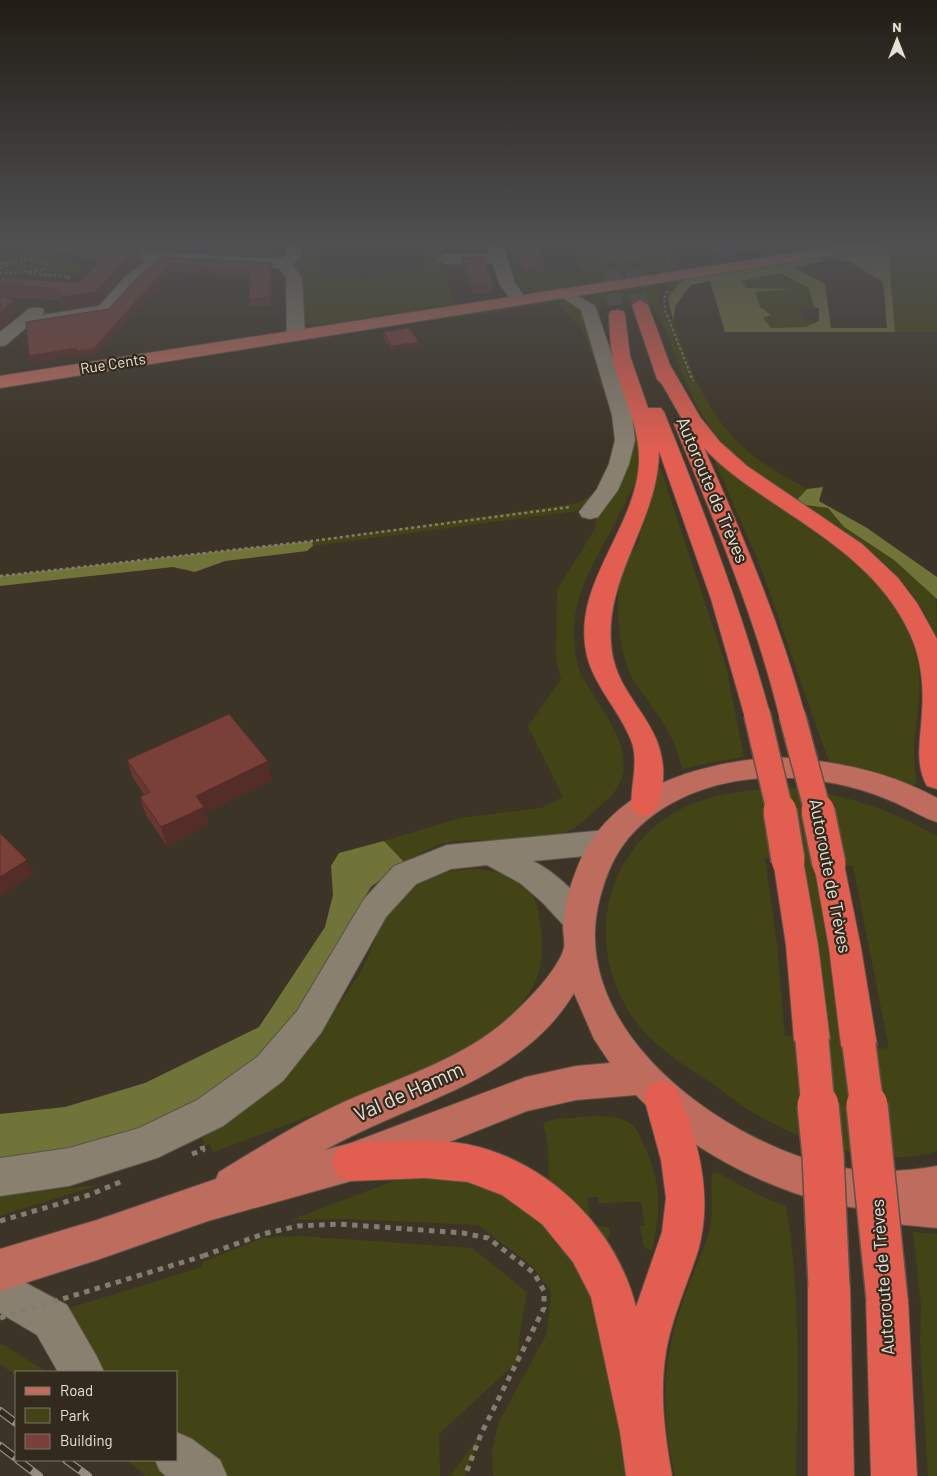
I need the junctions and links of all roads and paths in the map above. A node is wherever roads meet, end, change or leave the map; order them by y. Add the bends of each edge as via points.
1 (34, 313) edge
2 (86, 313) edge
3 (295, 313) edge
4 (439, 313) edge
5 (590, 313) tunnel mouth
6 (616, 313) tunnel mouth
7 (617, 313) tunnel mouth
8 (643, 313) tunnel mouth
9 (667, 313) edge
10 (23, 323) junction
11 (296, 336) junction
12 (0, 341) edge
13 (660, 363) junction
14 (0, 382) edge
15 (693, 382) dead end
16 (593, 508) joint
17 (0, 576) edge
18 (936, 772) edge
19 (644, 805) junction
20 (937, 811) edge
21 (606, 842) junction
22 (492, 854) junction
23 (579, 935) junction
24 (652, 1088) junction
25 (351, 1162) junction
26 (0, 1177) edge
27 (826, 1184) junction
28 (937, 1186) edge
29 (208, 1200) junction
30 (937, 1208) edge
31 (0, 1270) edge
32 (0, 1290) edge
33 (0, 1318) edge
34 (81, 1371) edge
35 (640, 1426) junction
36 (178, 1456) edge
37 (204, 1476) edge
38 (465, 1476) edge
39 (649, 1476) edge
40 (831, 1476) edge
41 (894, 1476) edge

1 - 10 street
2 - 10 street
3 - 11 street
4 - 11 main road, Rue Cents
5 - 16 street via 622,415 625,440 607,490
6 - 19 highway, Autoroute de Trèves, bridge via 621,356 642,415 649,456 644,492 606,575 597,634 599,654 607,675 648,746 651,778
7 - 40 highway, Autoroute de Trèves, bridge via 714,570 745,667 776,791 802,945 823,1156 829,1286
8 - 13 highway, Autoroute de Trèves
9 - 15 path
10 - 12 street
11 - 14 main road, Rue Cents
13 - 18 highway via 696,425 714,447 744,473 848,542 877,567 897,594 919,627 933,664 936,706 931,753
13 - 41 highway, Autoroute de Trèves, bridge via 745,568 779,665 814,791 845,948 874,1161 887,1299
16 - 17 path
19 - 20 main road via 672,788 704,777 774,767 850,776 888,788
19 - 21 main road
21 - 22 street
21 - 23 main road via 583,892
22 - 23 street via 531,874 553,893
22 - 26 street via 447,857 405,875 374,908 310,1022 270,1069 210,1113 144,1145 70,1167
23 - 24 main road via 586,982 599,1014 617,1047
23 - 29 main road, Val de Hamm via 557,990 534,1018 501,1046 458,1072 327,1129
24 - 25 main road, Val de Hamm via 576,1083 526,1094
24 - 27 main road via 737,1151
24 - 35 highway via 683,1172 686,1200 682,1230 647,1340 641,1372
25 - 29 main road, Val de Hamm
25 - 35 highway via 427,1160 467,1163 500,1172 527,1187 559,1213 578,1232 611,1294
27 - 28 main road via 876,1190
27 - 30 main road via 892,1204
29 - 31 main road, Val de Hamm via 97,1240
32 - 34 street via 52,1320
33 - 38 path, bridge via 203,1256 263,1234 298,1226 339,1224 463,1233 488,1238 534,1273 544,1291 544,1308 481,1434
35 - 39 highway
36 - 37 street

